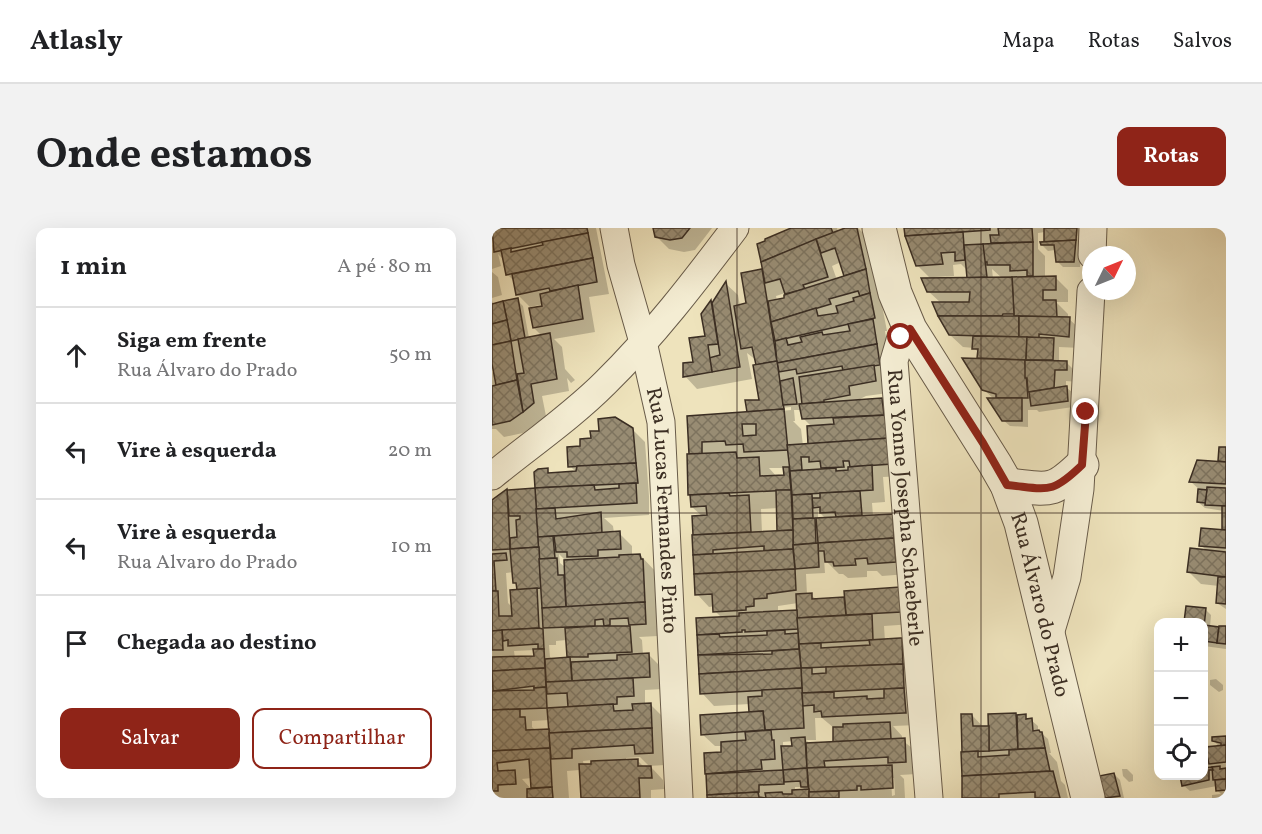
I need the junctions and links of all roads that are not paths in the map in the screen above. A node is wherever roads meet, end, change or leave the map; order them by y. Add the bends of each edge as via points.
1 (614, 228) edge
2 (735, 228) edge
3 (879, 228) edge
4 (1093, 228) edge
5 (1092, 246) edge
6 (1091, 300) edge
7 (910, 329) junction
8 (642, 342) junction
9 (1082, 465) junction
10 (492, 476) edge
11 (1007, 485) junction
12 (1049, 638) junction
13 (680, 798) edge
14 (929, 798) edge
15 (1088, 798) edge

1 - 8 street, Rua Lucas Fernandes Pinto
2 - 8 street via 695,282
3 - 7 street via 895,293
4 - 5 street
6 - 9 street
7 - 11 street, Rua Álvaro do Prado
7 - 14 street, Rua Yonne Josepha Schaeberle via 901,337 894,361
8 - 10 street via 606,382
8 - 13 street, Rua Lucas Fernandes Pinto via 661,422
9 - 11 street via 1064,483 1050,489
9 - 12 street via 1067,577
11 - 12 street, Rua Álvaro do Prado via 1021,523
12 - 15 street, Rua Álvaro do Prado

